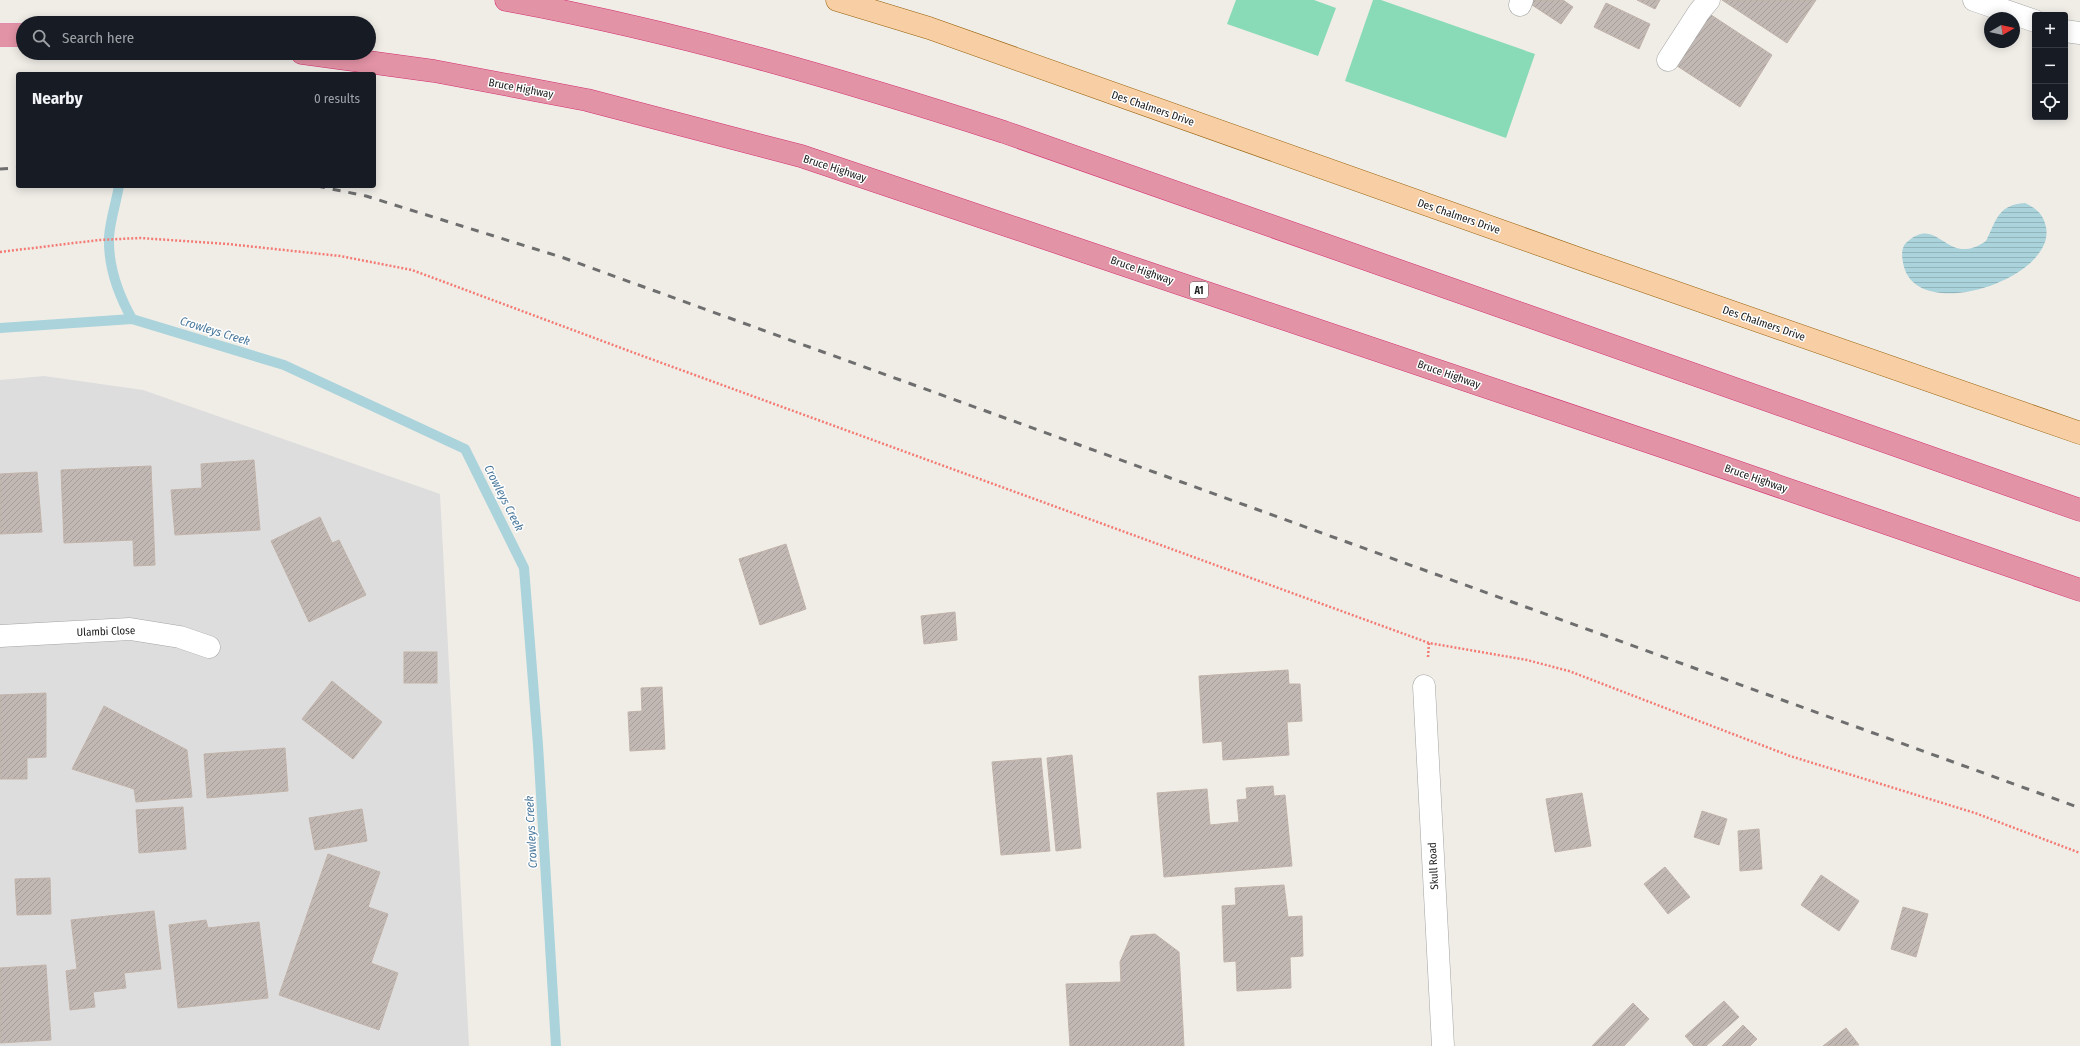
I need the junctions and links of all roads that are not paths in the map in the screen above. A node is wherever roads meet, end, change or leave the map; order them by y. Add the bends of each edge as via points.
1 (506, 0) edge
2 (837, 0) edge
3 (1709, 0) edge
4 (1974, 0) edge
5 (2032, 20) edge
6 (2068, 31) edge
7 (2080, 33) edge
8 (0, 35) edge
9 (16, 35) edge
10 (353, 60) edge
11 (1668, 60) dead end
12 (2080, 433) edge
13 (2080, 510) edge
14 (2080, 590) edge
15 (0, 636) edge
16 (209, 647) dead end
17 (1424, 686) dead end
18 (1443, 1046) edge

1 - 13 highway via 587,15 731,50 870,88 996,129
2 - 12 main road, Des Chalmers Drive via 929,28 1568,255
3 - 11 street
4 - 5 street
6 - 7 street
8 - 9 highway
10 - 14 highway, Bruce Highway / A1 via 434,71 587,100 801,156
15 - 16 street, Ulambi Close via 130,630 180,637
17 - 18 street, Skull Road

